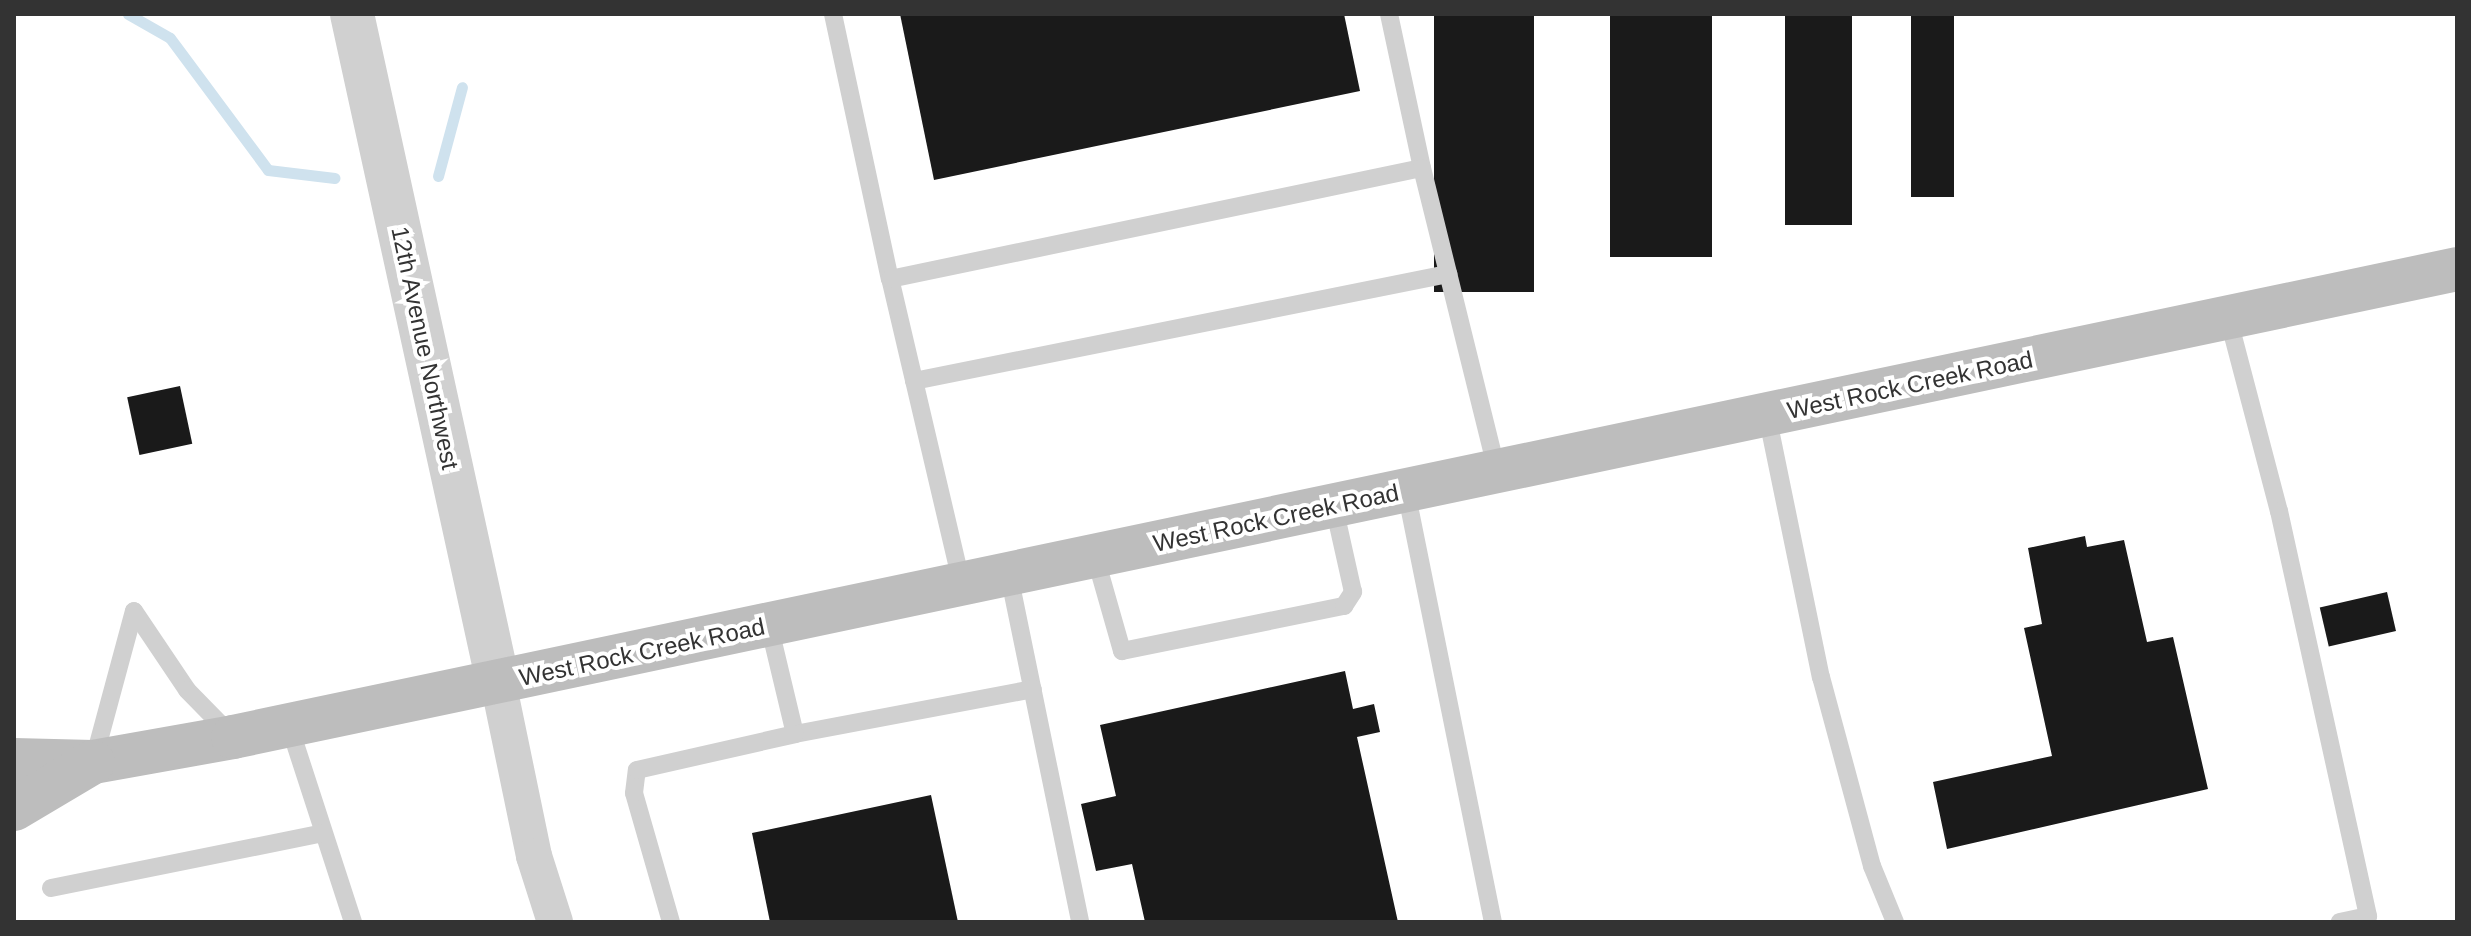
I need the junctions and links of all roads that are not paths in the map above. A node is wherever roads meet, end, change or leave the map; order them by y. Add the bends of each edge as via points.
1 (352, 14) edge
2 (833, 14) edge
3 (1389, 14) edge
4 (1422, 168) junction
5 (2457, 269) edge
6 (1448, 274) junction
7 (890, 279) junction
8 (2228, 317) junction
9 (914, 381) junction
10 (1767, 415) junction
11 (1497, 472) junction
12 (1406, 491) junction
13 (1334, 507) junction
14 (1095, 556) junction
15 (1009, 575) junction
16 (962, 585) junction
17 (769, 625) junction
18 (498, 682) junction
19 (1033, 689) junction
20 (289, 725) junction
21 (795, 734) junction
22 (233, 737) junction
23 (14, 760) edge
24 (93, 762) junction
25 (14, 809) edge
26 (324, 833) junction
27 (51, 888) dead end
28 (353, 922) edge
29 (555, 922) edge
30 (671, 922) edge
31 (1080, 922) edge
32 (1493, 922) edge
33 (1895, 922) edge
34 (2340, 922) edge

1 - 18 street, 12th Avenue Northwest
2 - 7 lane
3 - 4 lane
4 - 6 lane
4 - 7 lane
5 - 8 main road, West Rock Creek Road
6 - 9 lane
6 - 11 lane
7 - 9 lane
8 - 10 main road, West Rock Creek Road
8 - 34 lane via 2279,511 2368,916
9 - 16 lane
10 - 11 main road, West Rock Creek Road
10 - 33 lane via 1821,677 1872,866
11 - 12 main road, West Rock Creek Road
12 - 13 main road, West Rock Creek Road
12 - 32 lane
13 - 14 main road, West Rock Creek Road
13 - 14 lane via 1353,592 1344,606 1122,651
14 - 15 main road, West Rock Creek Road
15 - 16 main road, West Rock Creek Road
15 - 19 lane
16 - 17 main road, West Rock Creek Road
17 - 18 main road, West Rock Creek Road
17 - 21 lane
18 - 20 main road, West Rock Creek Road
18 - 29 street via 534,856
19 - 21 lane
19 - 31 lane
20 - 22 main road, West Rock Creek Road
20 - 26 lane
21 - 30 lane via 637,770 634,793
22 - 24 main road, West Rock Creek Road
22 - 24 lane via 187,690 134,611
23 - 24 main road, West Rock Creek Road
24 - 25 main road, West Rock Creek Road
26 - 27 lane
26 - 28 lane

